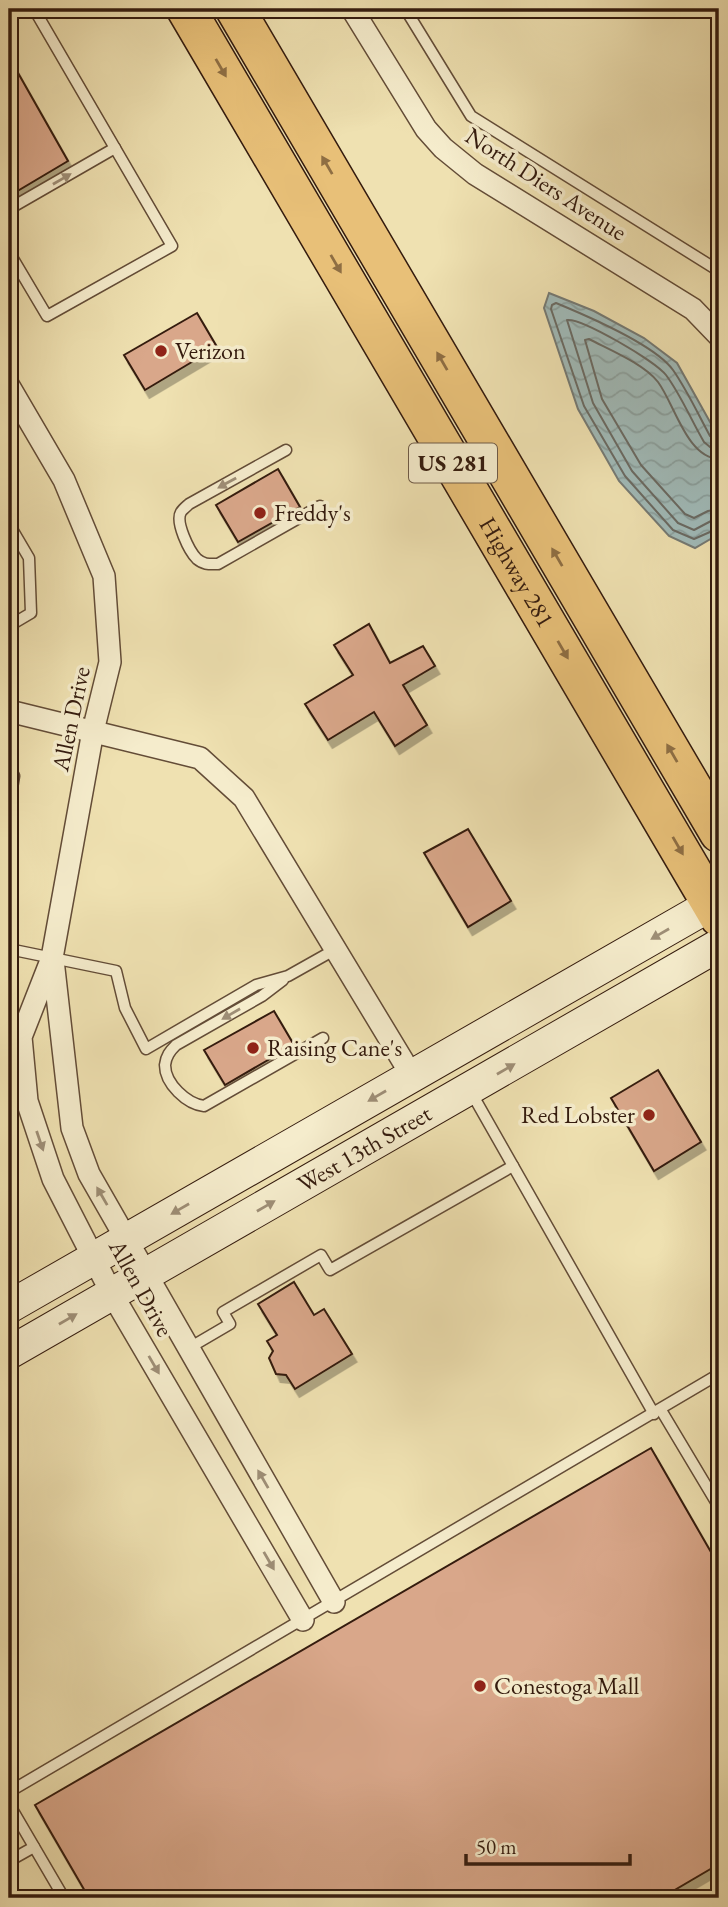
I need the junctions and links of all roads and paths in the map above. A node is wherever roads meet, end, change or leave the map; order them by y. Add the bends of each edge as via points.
1 (34, 9) edge
2 (186, 9) edge
3 (235, 9) edge
4 (352, 9) edge
5 (420, 9) edge
6 (115, 148) junction
7 (9, 209) edge
8 (9, 252) edge
9 (719, 271) edge
10 (719, 337) edge
11 (9, 386) edge
12 (286, 450) dead end
13 (320, 506) dead end
14 (9, 524) edge
15 (9, 626) edge
16 (9, 711) edge
17 (93, 731) junction
18 (9, 767) edge
19 (9, 807) edge
20 (719, 833) edge
21 (717, 907) edge
22 (719, 945) edge
23 (9, 949) edge
24 (336, 949) junction
25 (52, 958) junction
26 (288, 976) junction
27 (323, 1038) dead end
28 (412, 1076) junction
29 (469, 1090) junction
30 (513, 1166) junction
31 (127, 1240) junction
32 (94, 1258) junction
33 (147, 1275) junction
34 (112, 1294) junction
35 (9, 1307) edge
36 (189, 1348) junction
37 (9, 1353) edge
38 (719, 1374) edge
39 (658, 1412) junction
40 (719, 1507) edge
41 (334, 1602) junction
42 (303, 1620) junction
43 (9, 1791) edge
44 (9, 1804) edge
45 (34, 1847) junction
46 (9, 1861) edge
47 (64, 1898) edge

1 - 6 lane
2 -> 21 highway, Highway 281 / US 281
20 -> 3 highway, Highway 281 / US 281
4 - 10 street, North Diers Avenue via 426,129 443,148 475,174 693,309
5 - 9 lane via 409,15 471,116
7 -> 6 lane
6 - 8 lane via 172,246 47,316
11 - 17 street, Allen Drive via 64,480 104,576 110,662
12 -> 13 lane via 189,504 179,521 185,540 197,558 207,565 218,564
14 - 15 lane via 29,558 31,613
16 - 17 street
17 - 24 street via 200,758 244,798
17 - 25 street, Allen Drive
18 - 19 lane via 14,776
21 -> 28 main road, West 13th Street
29 -> 22 main road, West 13th Street
23 - 25 lane
24 - 26 lane
24 - 28 street
25 - 26 lane via 116,971 125,1008 146,1049 256,985
31 -> 25 street, Allen Drive via 89,1174 72,1128
25 -> 32 street, Allen Drive via 22,1037 27,1101 53,1179
26 -> 27 lane via 176,1045 167,1055 170,1080 184,1099 204,1106
28 -> 31 main road, West 13th Street
29 - 30 lane
33 -> 29 main road, West 13th Street
30 - 36 lane via 330,1270 321,1255 223,1312 230,1324
30 - 39 lane
31 - 32 main road, West 13th Street
31 - 33 street, Allen Drive
32 - 34 street, Allen Drive
32 - 35 main road, West 13th Street
33 - 34 main road, West 13th Street
33 - 36 street, Allen Drive
37 -> 34 main road, West 13th Street
34 -> 42 street, Allen Drive
41 -> 36 street, Allen Drive
38 - 39 lane
39 - 40 lane
39 - 41 lane
41 - 42 lane
42 - 43 lane
44 - 45 lane
45 - 46 lane
45 - 47 lane

